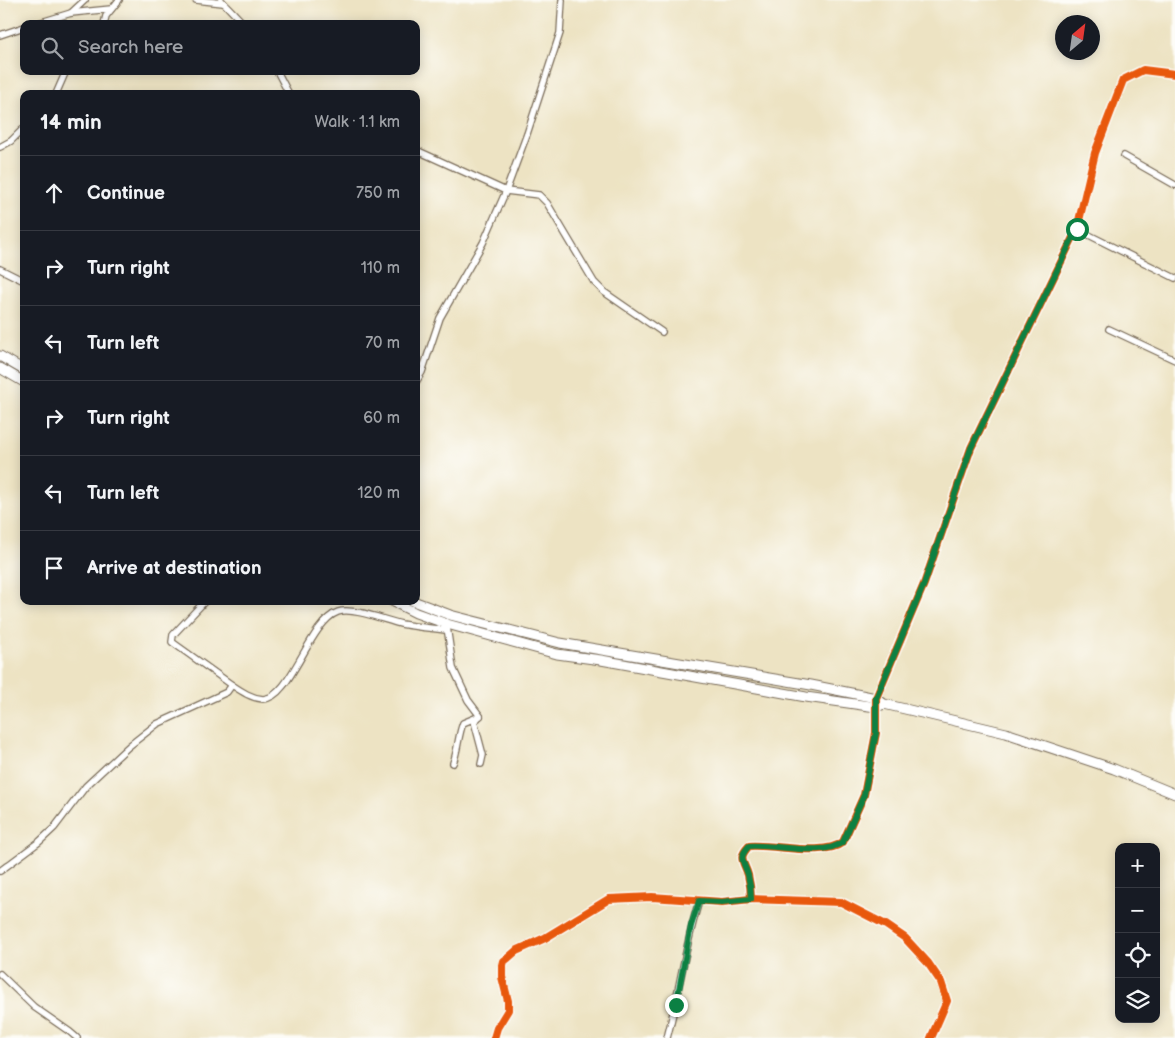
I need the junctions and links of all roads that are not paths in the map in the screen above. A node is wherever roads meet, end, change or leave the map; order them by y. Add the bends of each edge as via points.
1 (84, 0) edge
2 (119, 0) edge
3 (196, 0) edge
4 (562, 0) edge
5 (222, 1) edge
6 (111, 9) junction
7 (72, 13) junction
8 (48, 20) edge
9 (105, 20) edge
10 (240, 20) edge
11 (20, 28) edge
12 (0, 35) edge
13 (1174, 72) edge
14 (64, 75) edge
15 (278, 75) edge
16 (58, 90) edge
17 (287, 90) edge
18 (20, 132) edge
19 (0, 147) edge
20 (420, 152) edge
21 (1124, 156) dead end
22 (1175, 185) edge
23 (506, 191) junction
24 (1077, 229) junction
25 (0, 269) edge
26 (1175, 278) edge
27 (20, 279) edge
28 (1109, 329) dead end
29 (662, 332) dead end
30 (0, 356) edge
31 (1175, 360) edge
32 (0, 368) edge
33 (20, 368) edge
34 (420, 375) edge
35 (20, 380) edge
36 (420, 604) edge
37 (201, 605) edge
38 (400, 605) edge
39 (447, 627) junction
40 (232, 685) junction
41 (879, 703) junction
42 (480, 716) junction
43 (453, 763) dead end
44 (481, 764) dead end
45 (1175, 794) edge
46 (0, 871) edge
47 (751, 899) junction
48 (699, 901) junction
49 (0, 974) edge
50 (76, 1038) edge
51 (494, 1038) edge
52 (666, 1038) edge
53 (932, 1038) edge

1 - 7 street
2 - 6 street
3 - 5 street
4 - 23 street via 560,33
5 - 10 street
6 - 7 street
6 - 9 street
7 - 8 street
11 - 12 street
13 - 24 street via 1143,70 1123,80 1095,153
14 - 16 street
15 - 17 street
18 - 19 street
20 - 23 street
21 - 22 street
23 - 29 street via 539,195 547,202 594,282
23 - 34 street via 483,243 440,318
24 - 26 street
24 - 41 street via 971,448
25 - 27 street
28 - 31 street
30 - 33 main road
32 - 35 main road
36 - 41 main road via 450,615 560,643 802,683
37 - 40 street via 172,635 172,642
38 - 39 main road
39 - 40 street via 402,624 350,611 339,612 329,616 320,626 294,669 271,697 257,698
39 - 41 main road via 557,654 806,697
39 - 42 street via 453,668 468,700
40 - 46 street via 227,692 157,724 128,746 86,786 54,828
41 - 45 main road via 1006,733 1114,769
41 - 47 street via 864,795 843,842 830,849 818,850 749,846 744,851 742,864 748,873
42 - 43 street via 463,722
42 - 44 street via 474,721 483,755
47 - 48 street
47 - 53 street via 841,902 905,938 928,963 945,993 947,1001
48 - 51 street via 609,899 545,938 516,951 504,961 502,977 508,1010
48 - 52 street
49 - 50 street via 34,1008

